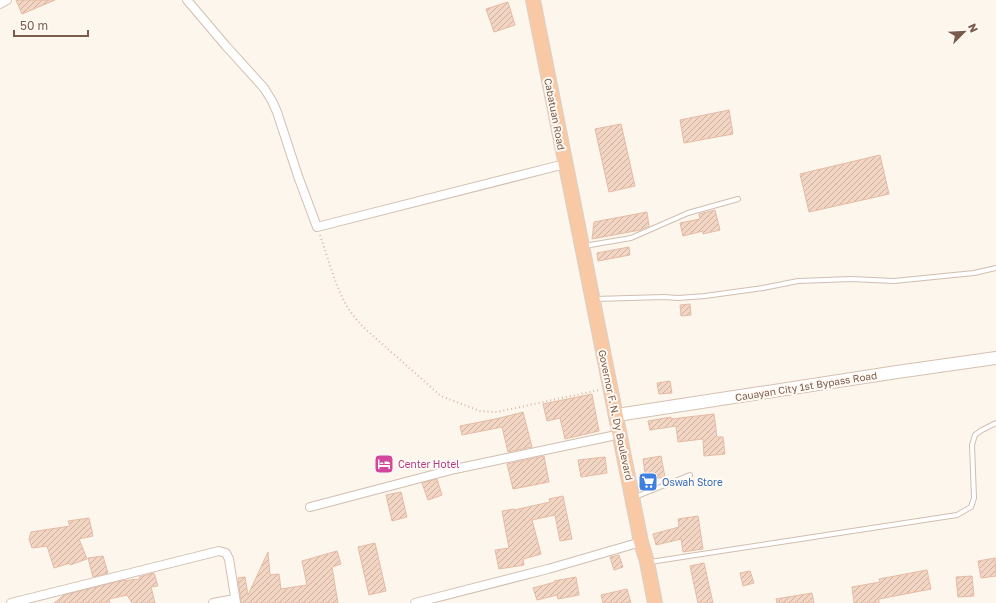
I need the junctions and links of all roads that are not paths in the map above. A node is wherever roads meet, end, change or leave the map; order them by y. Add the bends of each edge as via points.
1 (7, 0) edge
2 (188, 0) edge
3 (533, 0) edge
4 (0, 4) edge
5 (565, 164) junction
6 (738, 199) dead end
7 (578, 227) joint
8 (582, 246) junction
9 (996, 268) edge
10 (593, 299) junction
11 (996, 358) edge
12 (617, 416) junction
13 (996, 423) edge
14 (621, 434) junction
15 (690, 475) dead end
16 (633, 498) junction
17 (310, 507) dead end
18 (642, 542) junction
19 (647, 562) junction
20 (235, 601) edge
21 (11, 603) edge
22 (213, 603) edge
23 (415, 603) edge
24 (655, 603) edge

1 - 4 street
2 - 5 street via 264,88 272,101 317,226
3 - 5 highway, Cabatuan Road
5 - 7 highway, Cabatuan Road
6 - 8 lane via 688,213 631,238
7 - 8 highway, Governor F. N. Dy Boulevard
8 - 10 highway, Governor F. N. Dy Boulevard
9 - 10 lane via 974,273 894,281 798,281 705,296
10 - 12 highway, Governor F. N. Dy Boulevard
11 - 12 main road, Cauayan City 1st Bypass Road
12 - 14 highway, Governor F. N. Dy Boulevard
13 - 19 lane via 975,435 972,445 974,498 971,507 957,515
14 - 16 highway, Governor F. N. Dy Boulevard
14 - 17 street via 455,469
15 - 16 lane
16 - 18 highway, Governor F. N. Dy Boulevard
18 - 19 highway, Governor F. N. Dy Boulevard
18 - 23 street
19 - 24 highway, Governor F. N. Dy Boulevard
20 - 21 street via 229,559 226,553 219,551
20 - 22 street

